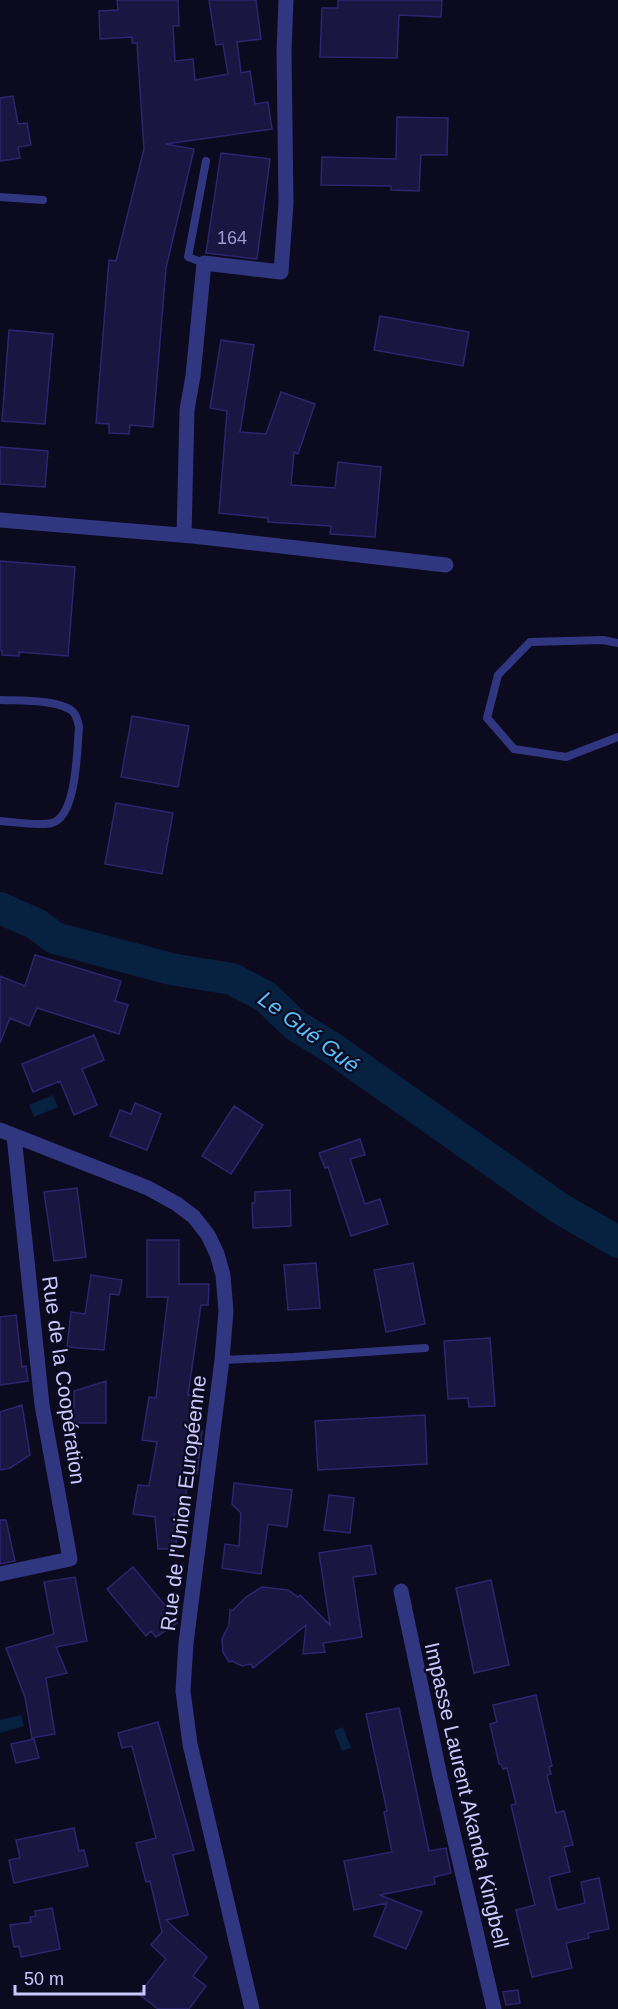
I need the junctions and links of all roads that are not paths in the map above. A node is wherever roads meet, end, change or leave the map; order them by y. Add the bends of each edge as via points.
1 (286, 0) edge
2 (206, 160) dead end
3 (0, 197) edge
4 (43, 200) dead end
5 (204, 264) junction
6 (0, 520) edge
7 (188, 536) junction
8 (446, 565) dead end
9 (618, 643) edge
10 (0, 700) edge
11 (618, 737) edge
12 (0, 821) edge
13 (7, 1133) edge
14 (425, 1348) dead end
15 (222, 1359) junction
16 (0, 1574) edge
17 (401, 1591) dead end
18 (252, 2009) edge
19 (494, 2009) edge

1 - 5 street via 286,203 281,272
2 - 5 lane via 188,257
3 - 4 lane
5 - 7 street via 188,410
6 - 7 street
7 - 8 street
9 - 11 lane via 530,642 498,675 487,718 513,749 545,754 566,757
10 - 12 lane via 58,704 76,715 79,727 71,798 59,819 51,824
13 - 15 street, Rue de l'Union Européenne via 148,1188 194,1217 208,1235 223,1275 226,1311
13 - 16 street, Rue de la Coopération via 42,1405 70,1558
14 - 15 lane
15 - 18 street, Rue de l'Union Européenne via 183,1691 190,1744
17 - 19 street, Impasse Laurent Akanda Kingbell

